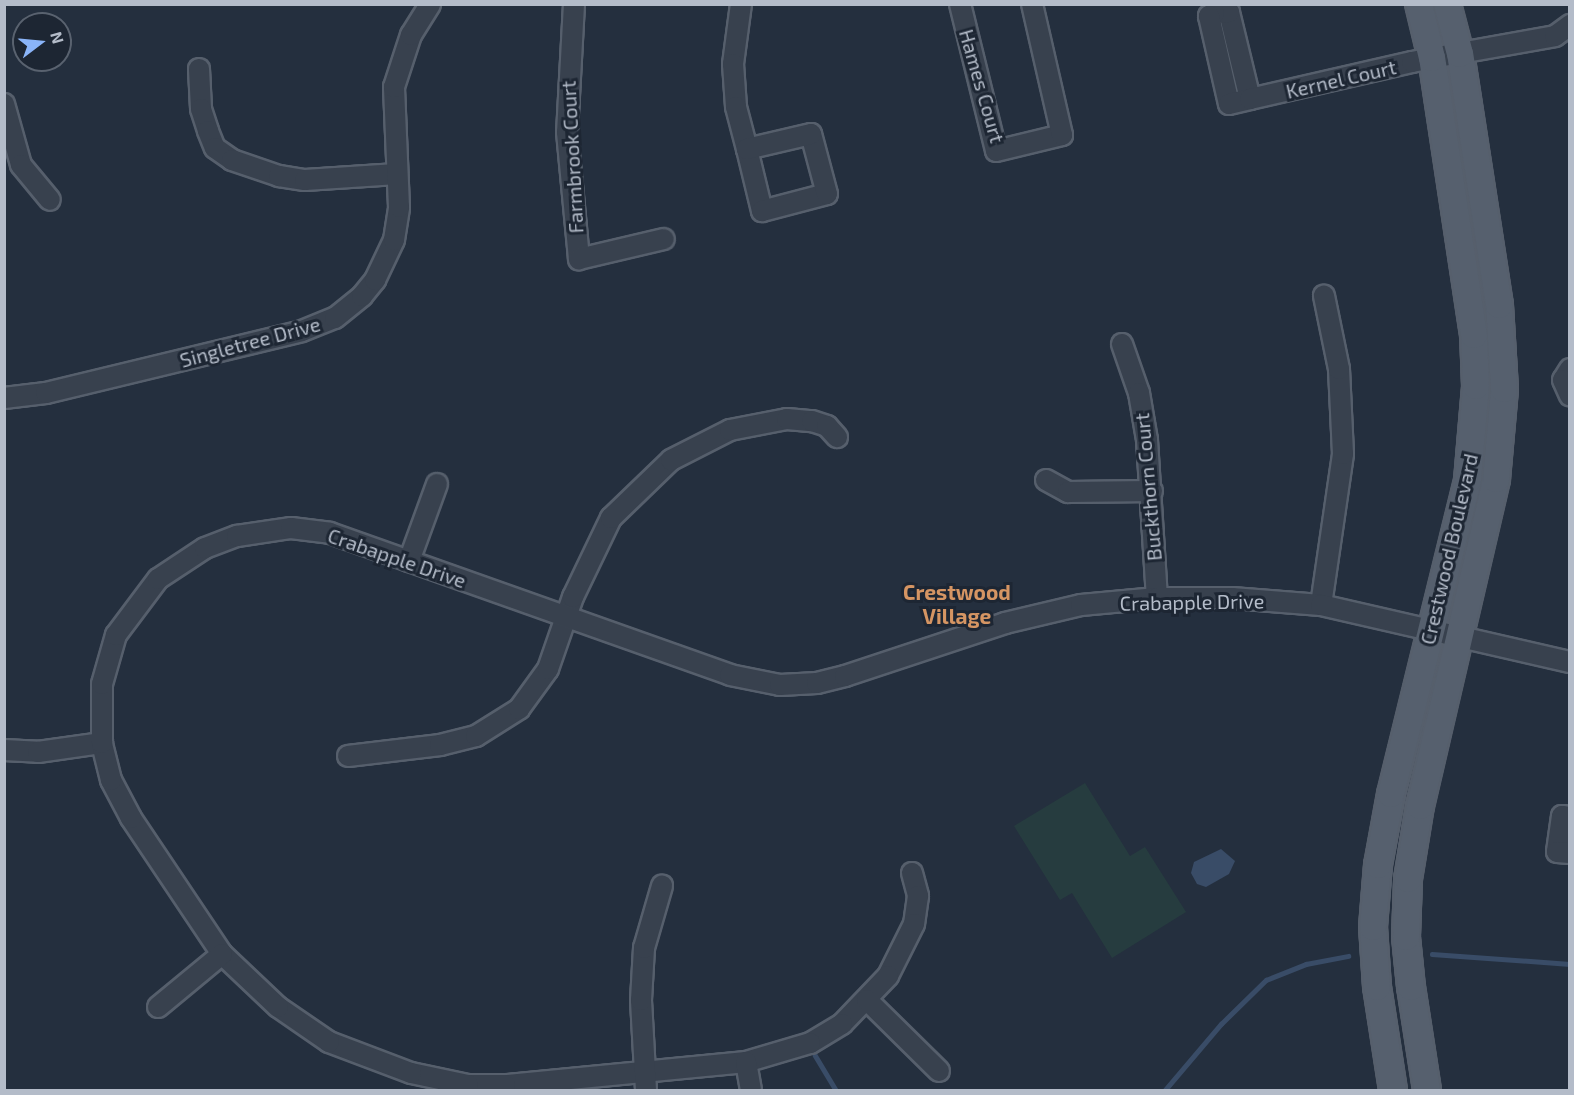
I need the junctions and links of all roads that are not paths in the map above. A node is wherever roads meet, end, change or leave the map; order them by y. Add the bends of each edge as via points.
1 (430, 4) edge
2 (574, 4) edge
3 (741, 4) edge
4 (960, 4) edge
5 (1032, 4) edge
6 (1419, 4) edge
7 (1447, 4) edge
8 (1569, 25) edge
9 (1460, 54) junction
10 (1432, 58) junction
11 (199, 69) dead end
12 (1250, 99) dead end
13 (4, 104) edge
14 (747, 149) junction
15 (397, 174) junction
16 (50, 200) dead end
17 (664, 239) dead end
18 (1324, 296) dead end
19 (1122, 344) dead end
20 (1569, 369) edge
21 (1569, 396) edge
22 (4, 398) edge
23 (837, 437) dead end
24 (1046, 480) dead end
25 (437, 484) dead end
26 (1152, 491) junction
27 (409, 561) junction
28 (1157, 598) junction
29 (1321, 605) junction
30 (568, 618) junction
31 (1432, 627) junction
32 (1462, 635) junction
33 (1569, 662) edge
34 (102, 744) junction
35 (4, 750) edge
36 (348, 756) dead end
37 (1569, 817) edge
38 (1569, 853) edge
39 (912, 873) dead end
40 (662, 886) dead end
41 (222, 954) junction
42 (867, 1000) junction
43 (158, 1007) dead end
44 (746, 1062) junction
45 (939, 1071) dead end
46 (645, 1081) edge
47 (504, 1088) edge
48 (751, 1090) edge
49 (1393, 1090) edge
50 (1427, 1090) edge

1 - 15 street, Singletree Drive via 404,51 394,87
2 - 17 street, Farmbrook Court via 567,132 579,259
3 - 14 street via 733,64 736,107
4 - 5 street, Hames Court via 996,151 1062,135
6 - 10 main road, Crestwood Boulevard
7 - 9 main road, Crestwood Boulevard
8 - 9 street, Kernel Court via 1555,36
9 - 10 street, Kernel Court
9 - 32 main road, Crestwood Boulevard via 1499,305 1504,389 1496,479
10 - 12 street, Kernel Court
10 - 31 main road, Crestwood Boulevard via 1474,335 1476,386 1467,480
11 - 15 street via 201,109 208,131 215,148 232,160 279,176 305,180
13 - 16 street via 21,165
14 - 14 street via 762,211 827,194 811,134
15 - 22 street, Singletree Drive via 399,207 394,240 375,280 362,297 335,318 302,331 46,393
18 - 29 street via 1339,369 1343,433
19 - 26 street, Buckthorn Court via 1139,393
20 - 21 street via 1563,380
23 - 30 street via 827,426 787,418 730,430 671,460 611,518 573,597
24 - 26 street via 1068,492
25 - 27 street
26 - 28 street, Buckthorn Court
27 - 30 street, Crabapple Drive
27 - 34 street, Crabapple Drive via 330,533 291,528 237,536 181,561 137,603 116,634 102,684
28 - 29 street, Crabapple Drive via 1232,598
28 - 30 street, Crabapple Drive via 1081,605 1005,623 826,681 780,685 730,675
29 - 31 street, Crabapple Drive
30 - 36 street via 548,669 519,709 500,724 476,736 440,745
31 - 32 street, Crabapple Drive
31 - 49 main road, Crestwood Boulevard via 1391,794 1378,865 1373,927 1377,987
32 - 33 street, Crabapple Drive
32 - 50 main road, Crestwood Boulevard via 1419,806 1408,879 1411,987
34 - 35 street via 38,752
34 - 41 street, Crabapple Drive via 111,780 131,818
37 - 38 street via 1562,816 1557,852
39 - 42 street, Crabapple Drive via 918,896 914,924 888,976
40 - 46 street via 644,948 641,1000
41 - 43 street
41 - 47 street, Crabapple Drive via 278,1008 329,1042 411,1074
42 - 44 street, Crabapple Drive via 842,1024 810,1043
42 - 45 street
44 - 46 street, Crabapple Drive
44 - 48 street
46 - 47 street, Crabapple Drive

